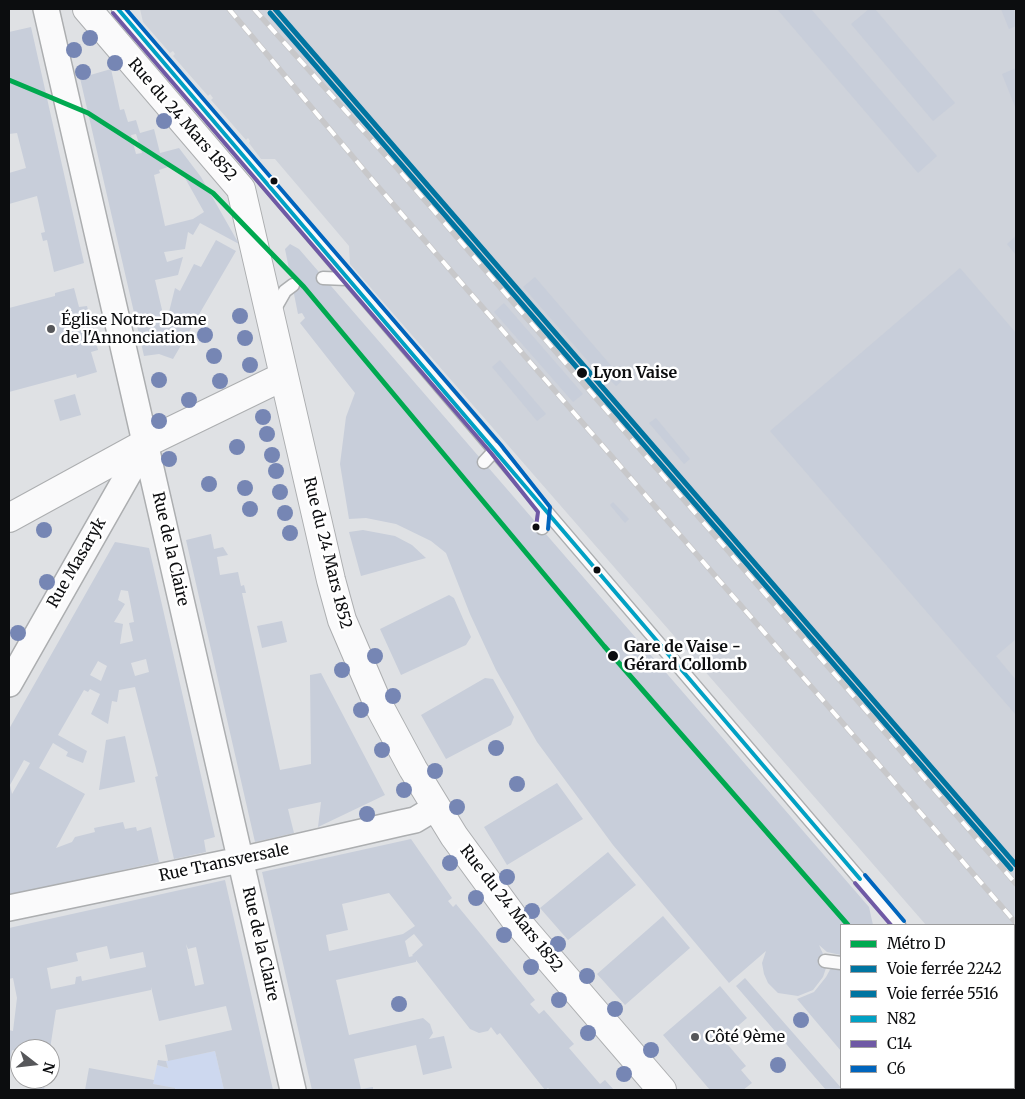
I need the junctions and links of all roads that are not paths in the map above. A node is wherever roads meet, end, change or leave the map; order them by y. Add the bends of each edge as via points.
1 (46, 9) edge
2 (87, 9) edge
3 (118, 9) edge
4 (322, 278) dead end
5 (348, 279) junction
6 (293, 285) dead end
7 (270, 317) junction
8 (284, 376) junction
9 (146, 443) junction
10 (496, 450) junction
11 (484, 462) dead end
12 (544, 510) junction
13 (9, 518) edge
14 (542, 528) dead end
15 (9, 684) edge
16 (435, 808) junction
17 (240, 860) junction
18 (9, 908) edge
19 (898, 924) edge
20 (825, 961) dead end
21 (840, 963) edge
22 (293, 1090) edge
23 (662, 1090) edge

1 - 9 street, Rue de la Claire
2 - 7 street, Rue du 24 Mars 1852 via 241,189
3 - 5 lane
4 - 5 lane
5 - 10 lane
6 - 7 lane via 284,290
7 - 8 street, Rue du 24 Mars 1852
8 - 9 street
8 - 16 street, Rue du 24 Mars 1852 via 342,620 378,704
9 - 13 street
9 - 15 street, Rue Masaryk
9 - 17 street, Rue de la Claire
10 - 11 lane
10 - 12 lane
12 - 14 lane
12 - 19 lane via 853,879
16 - 17 street, Rue Transversale via 415,820
16 - 23 street, Rue du 24 Mars 1852 via 514,918
17 - 18 street, Rue Transversale
17 - 22 street, Rue de la Claire
20 - 21 lane

